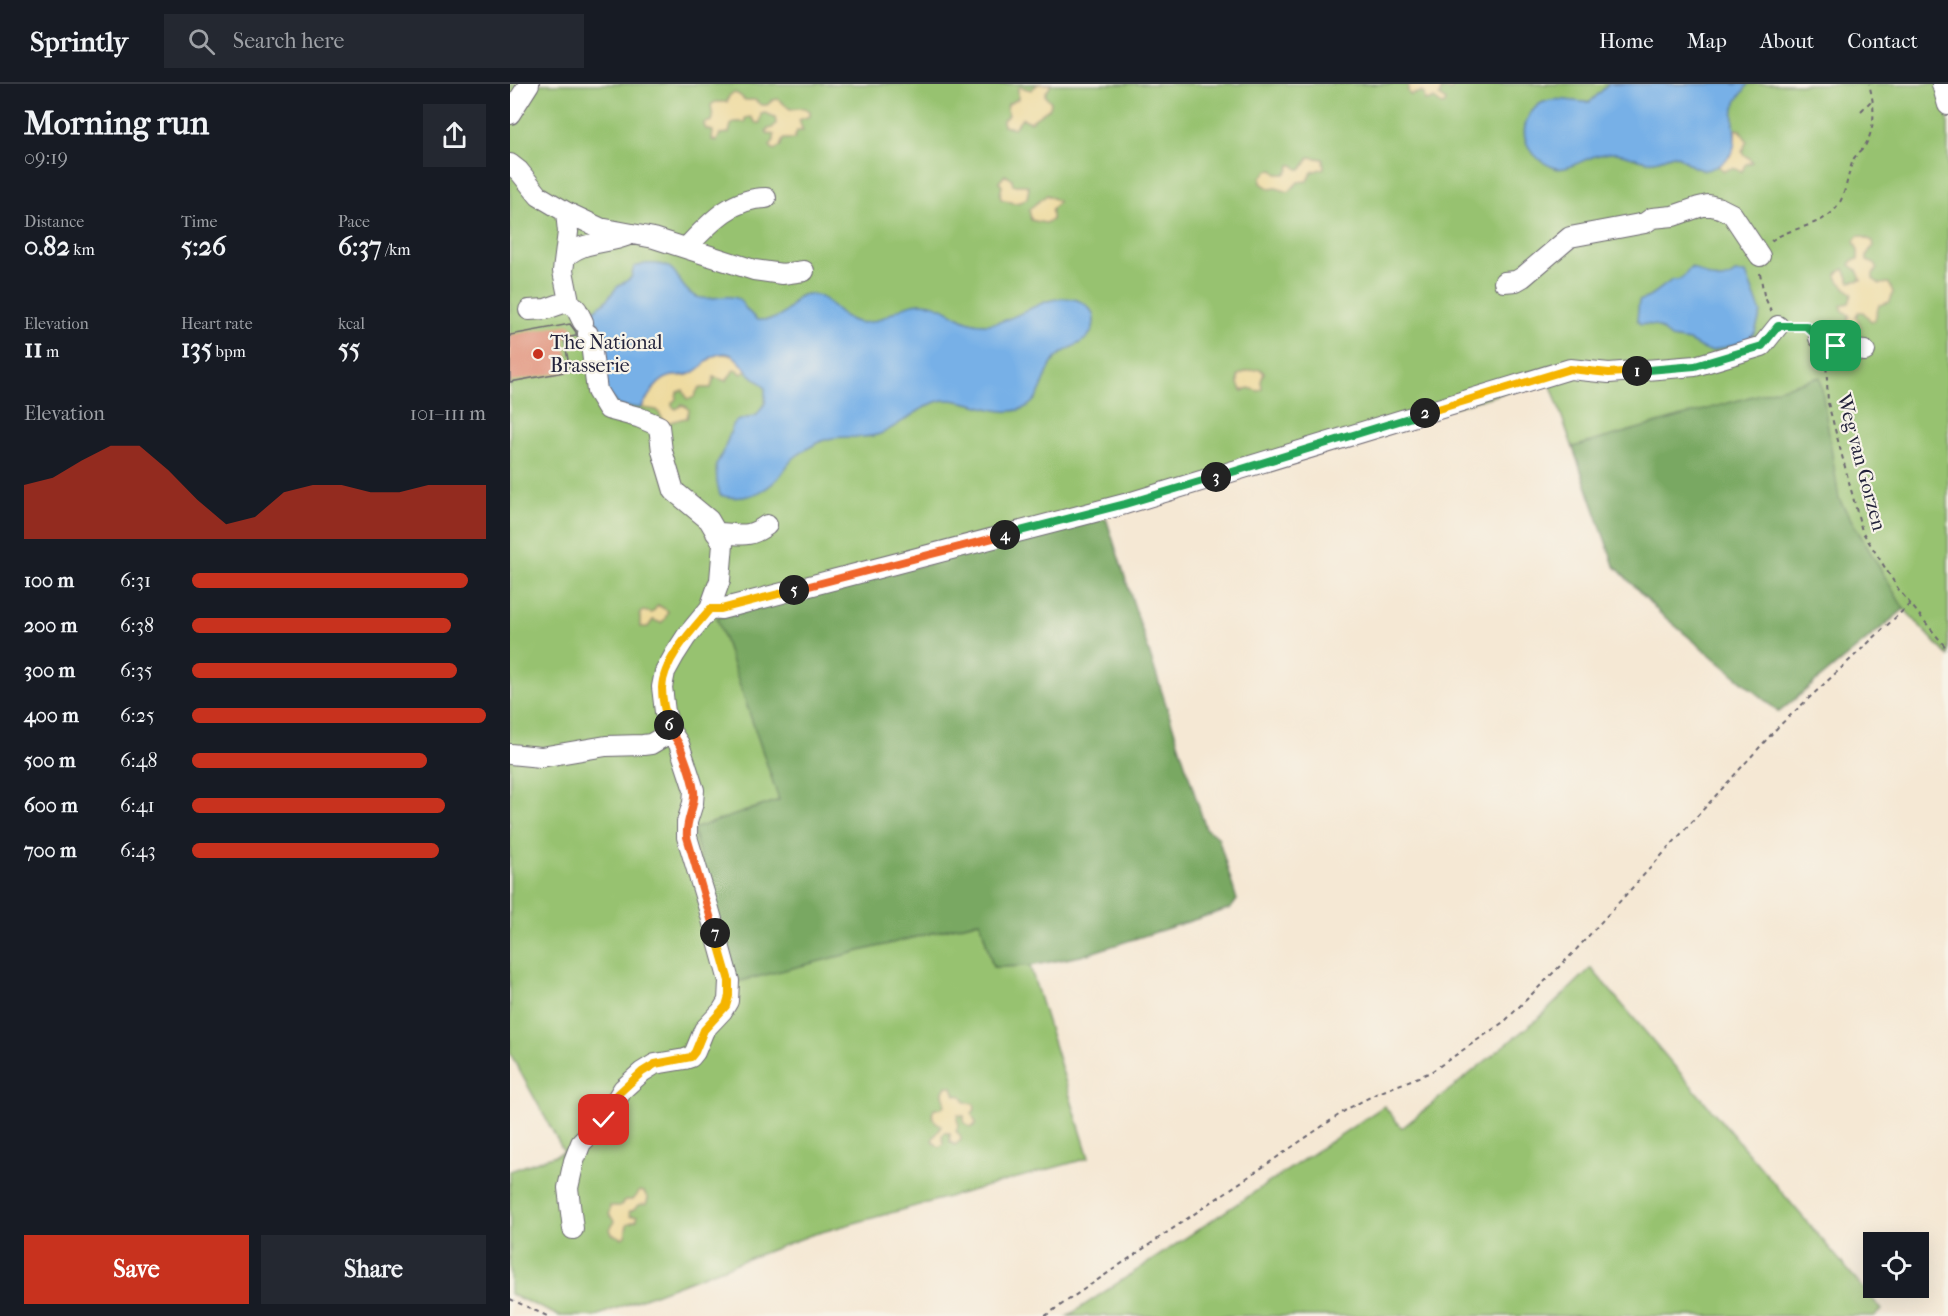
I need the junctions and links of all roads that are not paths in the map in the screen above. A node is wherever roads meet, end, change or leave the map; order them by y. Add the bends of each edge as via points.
1 (529, 84) edge
2 (1942, 84) edge
3 (1948, 105) edge
4 (510, 114) edge
5 (510, 164) edge
6 (766, 198) dead end
7 (566, 212) junction
8 (629, 235) junction
9 (686, 248) junction
10 (1761, 256) road end
11 (565, 258) junction
12 (804, 271) dead end
13 (1504, 282) dead end
14 (569, 301) junction
15 (529, 310) dead end
16 (1778, 326) road end
17 (1819, 338) road end
18 (1865, 351) dead end
19 (767, 525) dead end
20 (716, 533) junction
21 (710, 609) junction
22 (671, 732) junction
23 (510, 754) edge
24 (573, 1229) dead end

1 - 4 lane
2 - 3 lane
5 - 7 lane via 539,196
6 - 9 lane via 740,202 716,217
7 - 8 lane via 600,228
7 - 11 lane
8 - 9 lane
8 - 11 lane via 576,249
9 - 12 lane via 754,270 782,274
10 - 13 lane via 1732,214 1708,205 1645,223 1570,237 1523,277
11 - 14 lane via 564,280
14 - 15 lane
14 - 20 lane via 585,328 597,391 608,410 659,426 674,491 709,520
16 - 21 lane via 1762,346 1695,366 1609,373 1570,369 1125,504
17 - 18 lane via 1836,346
19 - 20 lane via 747,536
20 - 21 lane via 723,544 720,580
21 - 22 lane via 686,637 665,672 662,687
22 - 23 lane via 643,745 606,746 541,758
22 - 24 lane via 679,744 693,789 687,837 729,981 729,996 726,1006 704,1030 691,1057 655,1064 642,1072 618,1094 604,1120 581,1143 568,1188

